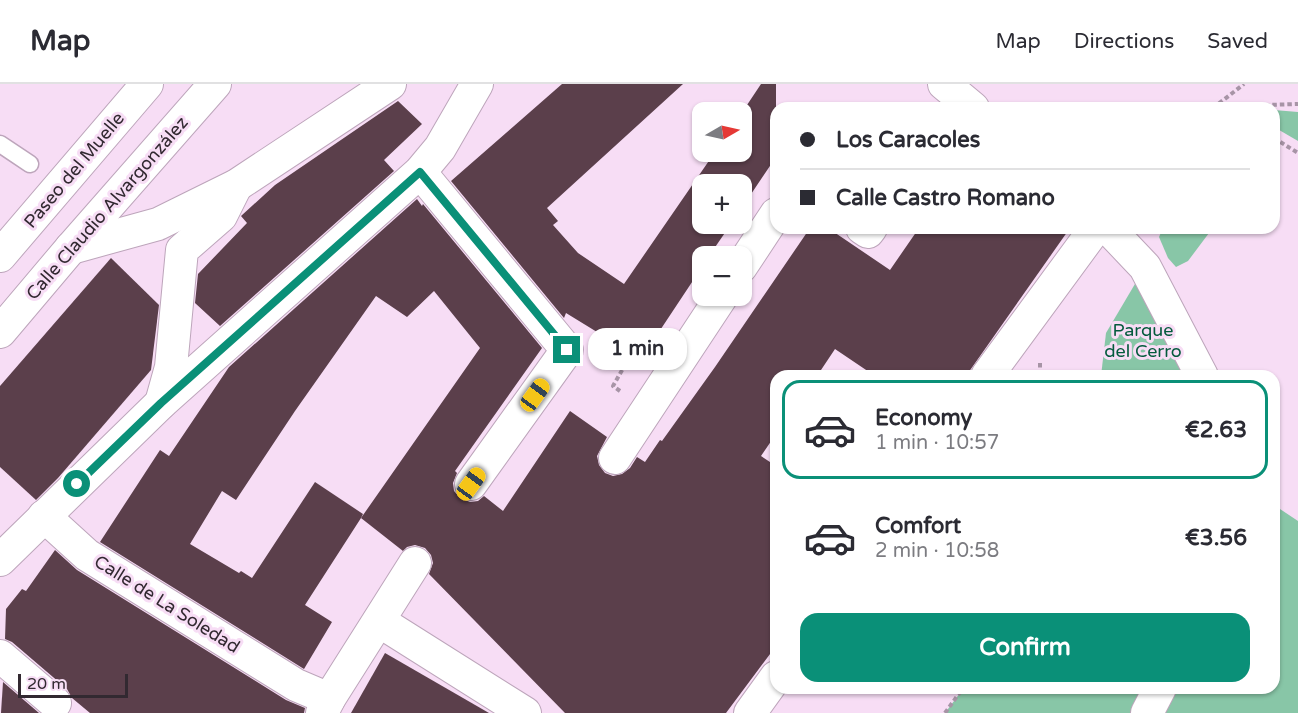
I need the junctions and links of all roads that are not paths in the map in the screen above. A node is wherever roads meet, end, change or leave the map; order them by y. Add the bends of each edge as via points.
1 (147, 84) edge
2 (215, 84) edge
3 (390, 84) edge
4 (477, 84) edge
5 (0, 144) edge
6 (30, 164) dead end
7 (420, 172) junction
8 (237, 185) junction
9 (770, 223) edge
10 (1092, 234) edge
11 (1114, 234) edge
12 (71, 248) junction
13 (752, 250) edge
14 (0, 256) edge
15 (716, 306) edge
16 (0, 333) edge
17 (991, 370) edge
18 (1199, 370) edge
19 (161, 403) junction
20 (615, 458) dead end
21 (471, 484) dead end
22 (44, 516) junction
23 (0, 560) edge
24 (415, 563) dead end
25 (379, 621) junction
26 (0, 656) edge
27 (770, 685) edge
28 (1157, 694) edge
29 (55, 703) dead end
30 (326, 706) edge
31 (525, 713) edge
32 (750, 713) edge
33 (1147, 713) edge

1 - 14 street, Paseo del Muelle
2 - 12 street, Calle Claudio Alvargonzález
3 - 8 street
4 - 7 street via 440,148
5 - 6 lane
7 - 19 street
7 - 21 street via 567,350
8 - 12 street via 158,224
8 - 19 street via 221,216 182,250 171,367
9 - 13 street
10 - 17 street
11 - 18 street via 1146,267
12 - 16 street, Calle Claudio Alvargonzález
15 - 20 street
19 - 22 street
22 - 23 street
22 - 30 street, Calle de La Soledad via 87,555
24 - 25 street
25 - 30 street
25 - 31 street
26 - 29 street
27 - 32 street
28 - 33 street

